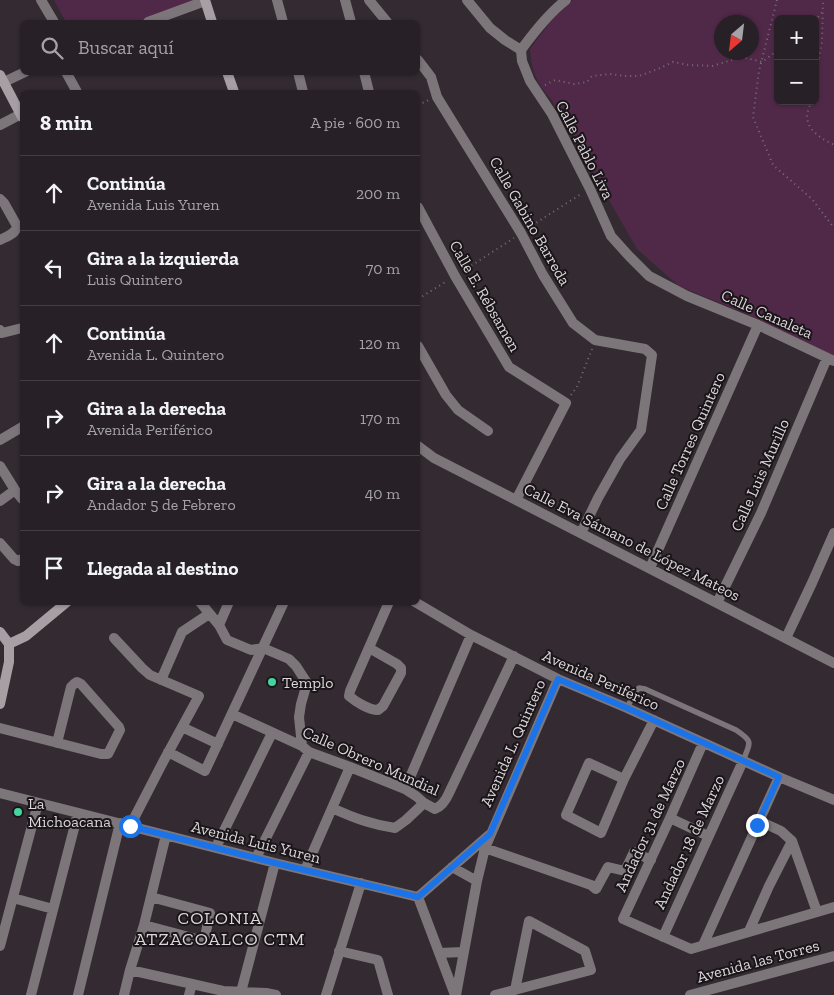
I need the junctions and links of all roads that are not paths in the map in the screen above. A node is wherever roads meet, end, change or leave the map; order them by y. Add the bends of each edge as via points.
1 (41, 0) edge
2 (205, 0) edge
3 (277, 0) edge
4 (346, 0) edge
5 (369, 0) edge
6 (467, 0) edge
7 (566, 0) edge
8 (53, 20) edge
9 (153, 20) edge
10 (211, 20) edge
11 (282, 20) edge
12 (351, 20) edge
13 (385, 20) edge
14 (521, 50) junction
15 (420, 63) edge
16 (20, 74) edge
17 (68, 75) edge
18 (228, 75) edge
19 (299, 75) edge
20 (365, 75) edge
21 (2, 79) edge
22 (76, 90) edge
23 (233, 90) edge
24 (302, 90) edge
25 (368, 90) edge
26 (20, 111) edge
27 (20, 116) edge
28 (0, 125) edge
29 (0, 199) edge
30 (420, 212) edge
31 (0, 240) edge
32 (687, 296) joint
33 (758, 325) junction
34 (20, 328) edge
35 (1, 332) edge
36 (420, 350) edge
37 (831, 360) edge
38 (20, 428) edge
39 (488, 431) dead end
40 (0, 440) edge
41 (420, 448) edge
42 (0, 466) edge
43 (15, 490) junction
44 (20, 496) edge
45 (0, 500) edge
46 (516, 500) junction
47 (581, 533) junction
48 (834, 533) edge
49 (0, 544) edge
50 (20, 560) edge
51 (650, 568) junction
52 (717, 603) junction
53 (63, 605) edge
54 (202, 605) edge
55 (228, 605) edge
56 (283, 605) edge
57 (388, 605) edge
58 (420, 605) edge
59 (209, 614) junction
60 (219, 625) junction
61 (0, 632) edge
62 (471, 635) junction
63 (114, 638) dead end
64 (786, 638) junction
65 (9, 644) junction
66 (263, 648) junction
67 (369, 648) junction
68 (514, 656) junction
69 (834, 663) edge
70 (558, 679) junction
71 (160, 680) junction
72 (0, 704) edge
73 (627, 708) junction
74 (232, 714) junction
75 (654, 720) junction
76 (182, 727) junction
77 (0, 728) edge
78 (272, 733) junction
79 (57, 743) junction
80 (703, 743) junction
81 (218, 744) junction
82 (306, 749) junction
83 (168, 752) junction
84 (743, 760) junction
85 (350, 767) junction
86 (779, 777) junction
87 (624, 779) junction
88 (405, 789) junction
89 (0, 793) edge
90 (834, 800) edge
91 (38, 803) junction
92 (424, 803) junction
93 (332, 808) junction
94 (78, 813) junction
95 (670, 818) junction
96 (759, 821) junction
97 (125, 825) junction
98 (490, 834) junction
99 (166, 835) junction
100 (708, 836) junction
101 (792, 841) junction
102 (216, 847) junction
103 (485, 848) junction
104 (256, 858) junction
105 (651, 860) junction
106 (275, 863) junction
107 (452, 867) junction
108 (305, 870) junction
109 (477, 881) junction
110 (361, 883) junction
111 (151, 897) junction
112 (418, 897) junction
113 (13, 898) junction
114 (834, 907) edge
115 (53, 909) junction
116 (817, 912) junction
117 (144, 925) junction
118 (749, 931) junction
119 (662, 937) junction
120 (702, 945) junction
121 (0, 946) edge
122 (339, 951) junction
123 (463, 952) junction
124 (439, 953) junction
125 (834, 956) edge
126 (130, 970) junction
127 (192, 984) junction
128 (515, 990) junction
129 (240, 992) junction
130 (222, 993) edge
131 (269, 994) edge
132 (31, 995) edge
133 (78, 995) edge
134 (124, 995) edge
135 (189, 995) edge
136 (326, 995) edge
137 (388, 995) edge
138 (455, 995) edge
139 (495, 995) edge
140 (690, 995) edge

1 - 8 street
2 - 9 street
2 - 10 street
3 - 11 street
4 - 12 street
5 - 13 street
6 - 14 street via 490,28
7 - 14 street via 550,14
14 - 32 street, Calle Pablo Liva via 530,81 552,114 611,236 649,276
15 - 47 street, Calle Gabino Barreda via 431,77 437,97 573,323 595,340 645,349 652,355 641,430 616,467
16 - 21 street
17 - 22 street
18 - 23 street
19 - 24 street
20 - 25 street
21 - 26 street
27 - 28 street
29 - 31 street via 17,226 16,231
30 - 46 street, Calle E. Rébsamen via 509,367 566,403
32 - 33 street, Calle Canaleta
33 - 37 street, Calle Canaleta
33 - 51 street, Calle Torres Quintero
34 - 35 street
36 - 39 street via 458,410
37 - 52 street, Calle Luis Murillo
38 - 40 street
41 - 46 street, Calle Eva Sámano de López Mateos
42 - 43 street
43 - 44 street
43 - 45 street
46 - 47 street, Calle Eva Sámano de López Mateos
47 - 51 street, Calle Eva Sámano de López Mateos
48 - 64 street
49 - 50 street via 14,559
51 - 52 street, Calle Eva Sámano de López Mateos
52 - 64 street, Calle Eva Sámano de López Mateos
53 - 65 street via 26,636
54 - 59 street
55 - 60 street
56 - 66 street
57 - 67 street
58 - 62 street, Avenida Periférico
59 - 60 street
59 - 71 street via 182,632
60 - 66 street via 227,640 251,650
61 - 65 street
62 - 68 street, Avenida Periférico
62 - 88 street
63 - 71 street via 142,668
64 - 69 street, Calle Eva Sámano de López Mateos
65 - 72 street via 9,662
66 - 74 street
66 - 82 street via 289,659 305,679 300,717
67 - 67 street via 349,696 378,710 401,668
68 - 70 street, Avenida Periférico
68 - 92 street, Calle Obrero Mundial via 445,800 435,809
70 - 73 street, Avenida Periférico
70 - 98 street, Avenida L. Quintero
71 - 76 street via 199,696
73 - 75 street, Avenida Periférico
73 - 84 lane via 639,688 653,692 746,737 750,744
74 - 78 street, Calle Obrero Mundial
74 - 81 street
75 - 80 street, Avenida Periférico
75 - 87 street
76 - 81 street
76 - 83 street
77 - 79 street
78 - 82 street, Calle Obrero Mundial
78 - 102 street
79 - 79 street via 105,755 120,730 78,682 71,687
80 - 84 street, Avenida Periférico
80 - 95 street, Andador 31 de Marzo
81 - 83 street via 205,770
82 - 85 street, Calle Obrero Mundial
82 - 104 street
83 - 97 street
84 - 86 street, Avenida Periférico
84 - 100 street, Andador 18 de Marzo
85 - 88 street, Calle Obrero Mundial
85 - 93 street
86 - 90 street, Avenida Periférico
86 - 96 street
87 - 87 street via 601,833 566,815 589,763
88 - 92 street, Calle Obrero Mundial
89 - 91 street, Avenida Luis Yuren
91 - 94 street, Avenida Luis Yuren
91 - 113 street
92 - 93 street via 395,828 360,820
93 - 108 street
94 - 97 street, Avenida Luis Yuren
94 - 115 street
95 - 100 street
95 - 105 street, Andador 31 de Marzo
96 - 101 street via 782,831
96 - 120 street
97 - 99 street, Avenida Luis Yuren
97 - 133 street
98 - 103 street, Avenida L. Quintero
98 - 107 street
99 - 102 street, Avenida Luis Yuren
99 - 111 street
100 - 119 street, Andador 18 de Marzo
101 - 116 street
101 - 118 street
102 - 104 street, Avenida Luis Yuren
103 - 105 street via 596,888 608,867 626,871 634,852
103 - 109 street, Avenida L. Quintero
104 - 106 street, Avenida Luis Yuren
105 - 119 street, Andador 31 de Marzo via 623,919
106 - 108 street, Avenida Luis Yuren
106 - 129 street
107 - 109 street
107 - 112 street
108 - 110 street, Avenida Luis Yuren
109 - 123 street, Avenida L. Quintero
110 - 112 street, Avenida Luis Yuren
110 - 122 street
111 - 117 street
111 - 117 street via 210,913 204,942
112 - 124 street
113 - 115 street
113 - 121 street
114 - 116 street
115 - 132 street
116 - 118 street
117 - 126 street
118 - 120 street
119 - 120 street via 691,949
122 - 136 street
122 - 137 street via 378,960
123 - 124 street
123 - 138 street, Avenida L. Quintero
124 - 138 street
125 - 140 street, Avenida las Torres
126 - 127 street
126 - 134 street
127 - 130 street
127 - 135 street
128 - 128 street via 591,970 586,952 529,921
128 - 139 street
129 - 130 street
129 - 131 street

